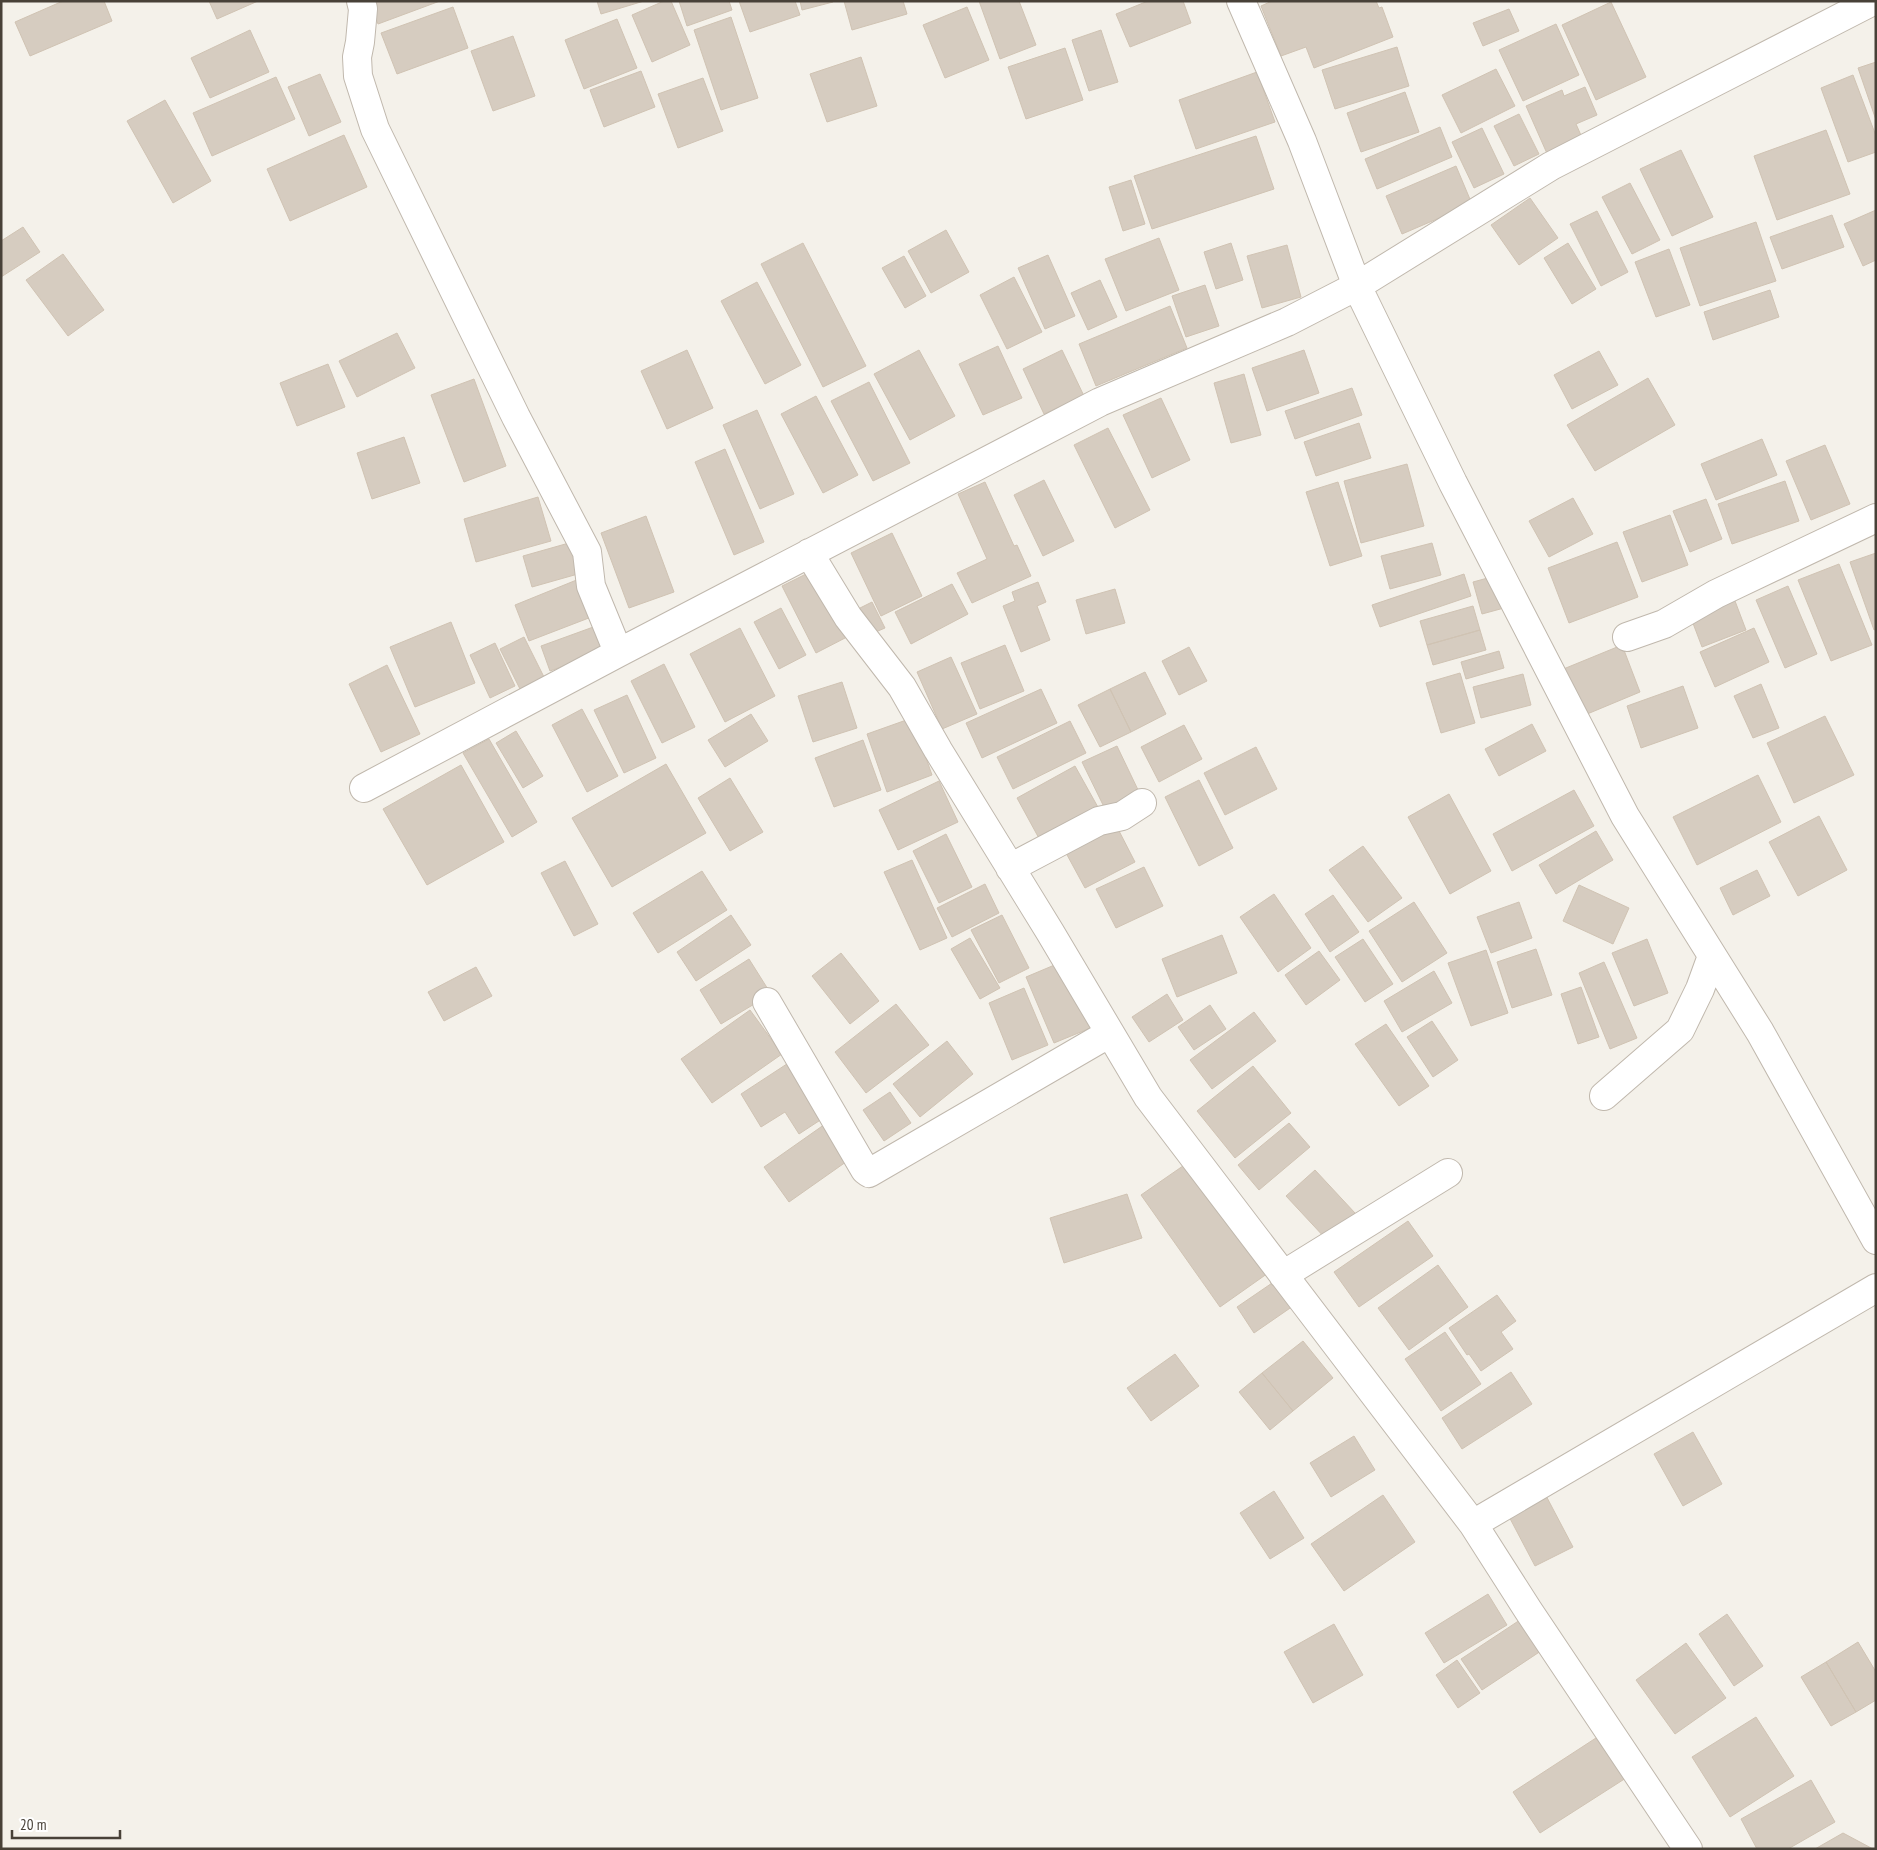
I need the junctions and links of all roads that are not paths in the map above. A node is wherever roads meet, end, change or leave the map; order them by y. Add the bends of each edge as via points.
1 (361, 1) edge
2 (1241, 1) edge
3 (1873, 1) edge
4 (1356, 286) junction
5 (1876, 518) edge
6 (809, 553) junction
7 (1627, 637) dead end
8 (620, 652) junction
9 (364, 788) dead end
10 (1142, 803) dead end
11 (1010, 868) junction
12 (1712, 956) junction
13 (767, 1002) dead end
14 (1110, 1033) junction
15 (1604, 1096) dead end
16 (1448, 1173) dead end
17 (1876, 1240) edge
18 (1283, 1275) junction
19 (1876, 1288) edge
20 (1473, 1524) junction
21 (1688, 1849) edge

1 - 8 street via 358,76 375,129 516,417 587,552 591,586
2 - 4 street via 1302,141
3 - 4 street via 1551,166
4 - 6 street via 1287,322 1100,402
4 - 12 street via 1453,483 1625,816
5 - 7 street via 1716,594 1664,624
6 - 8 street
6 - 11 street via 848,617 902,687
8 - 9 street
10 - 11 street via 1122,816 1082,829
11 - 14 street
12 - 15 street via 1680,1030
12 - 17 street via 1760,1032
13 - 14 street via 869,1173
14 - 18 street via 1148,1097
16 - 18 street
18 - 20 street
19 - 20 street
20 - 21 street

